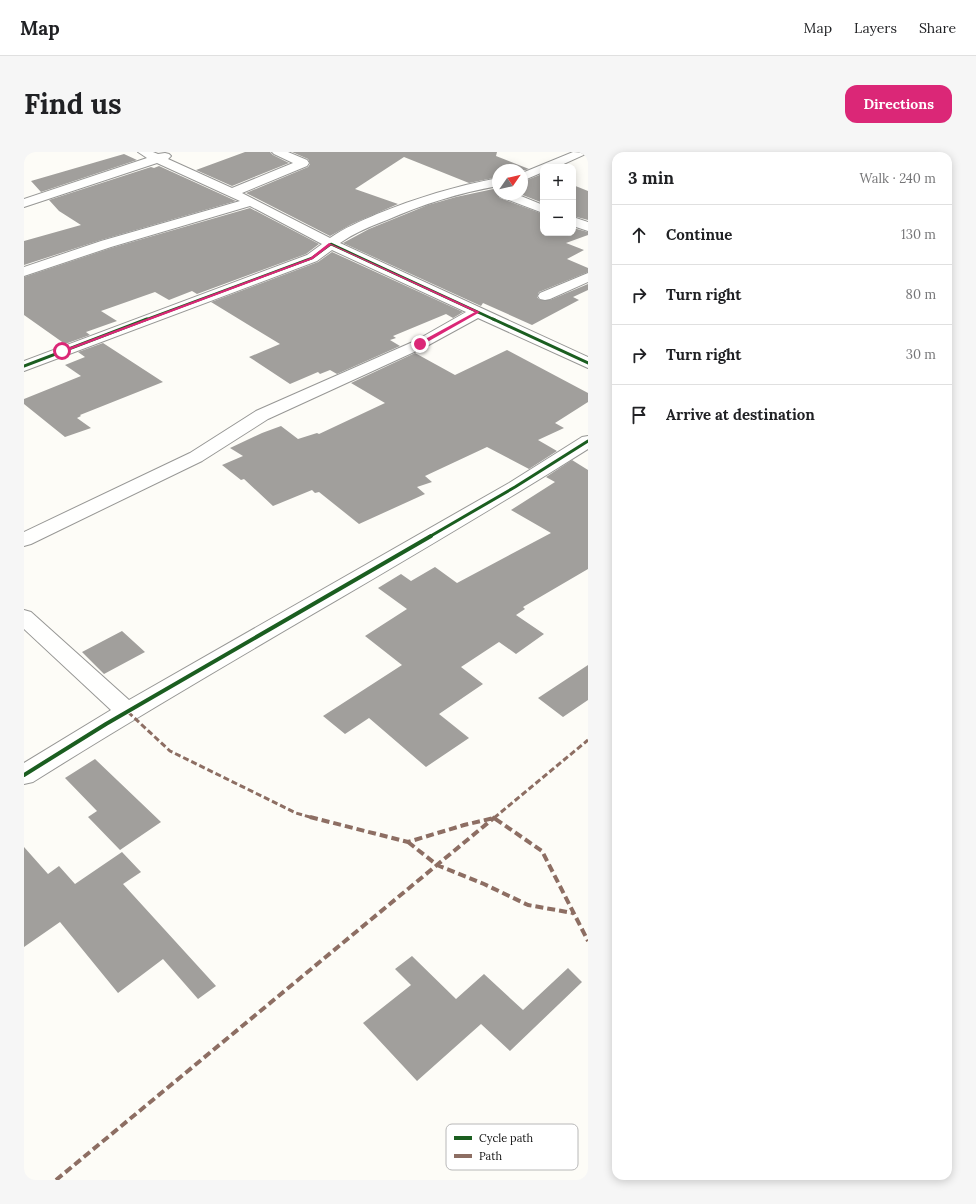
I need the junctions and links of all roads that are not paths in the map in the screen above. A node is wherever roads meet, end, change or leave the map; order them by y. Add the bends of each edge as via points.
1 (144, 152) edge
2 (177, 152) edge
3 (278, 152) edge
4 (584, 152) edge
5 (158, 159) junction
6 (554, 164) edge
7 (540, 169) edge
8 (528, 174) edge
9 (492, 183) edge
10 (482, 185) junction
11 (492, 189) edge
12 (231, 193) junction
13 (520, 200) edge
14 (251, 202) junction
15 (24, 203) edge
16 (540, 208) edge
17 (576, 222) edge
18 (588, 227) edge
19 (331, 244) junction
20 (24, 272) edge
21 (588, 277) edge
22 (544, 296) dead end
23 (478, 312) junction
24 (588, 363) edge
25 (24, 366) edge
26 (588, 441) edge
27 (24, 540) edge
28 (24, 617) edge
29 (128, 712) junction
30 (24, 775) edge

1 - 5 street
2 - 5 street
3 - 12 street via 303,163
4 - 6 street
5 - 12 street
5 - 15 street
7 - 8 street
9 - 10 street
10 - 11 street
10 - 19 street via 399,210 342,234
12 - 14 street
13 - 16 street
14 - 19 street
14 - 20 street via 106,244
17 - 18 street
19 - 23 street
19 - 25 street via 312,258
21 - 22 street
23 - 24 street
23 - 27 street via 420,344 262,415 196,456
26 - 29 street via 515,488
28 - 29 street
29 - 30 street

